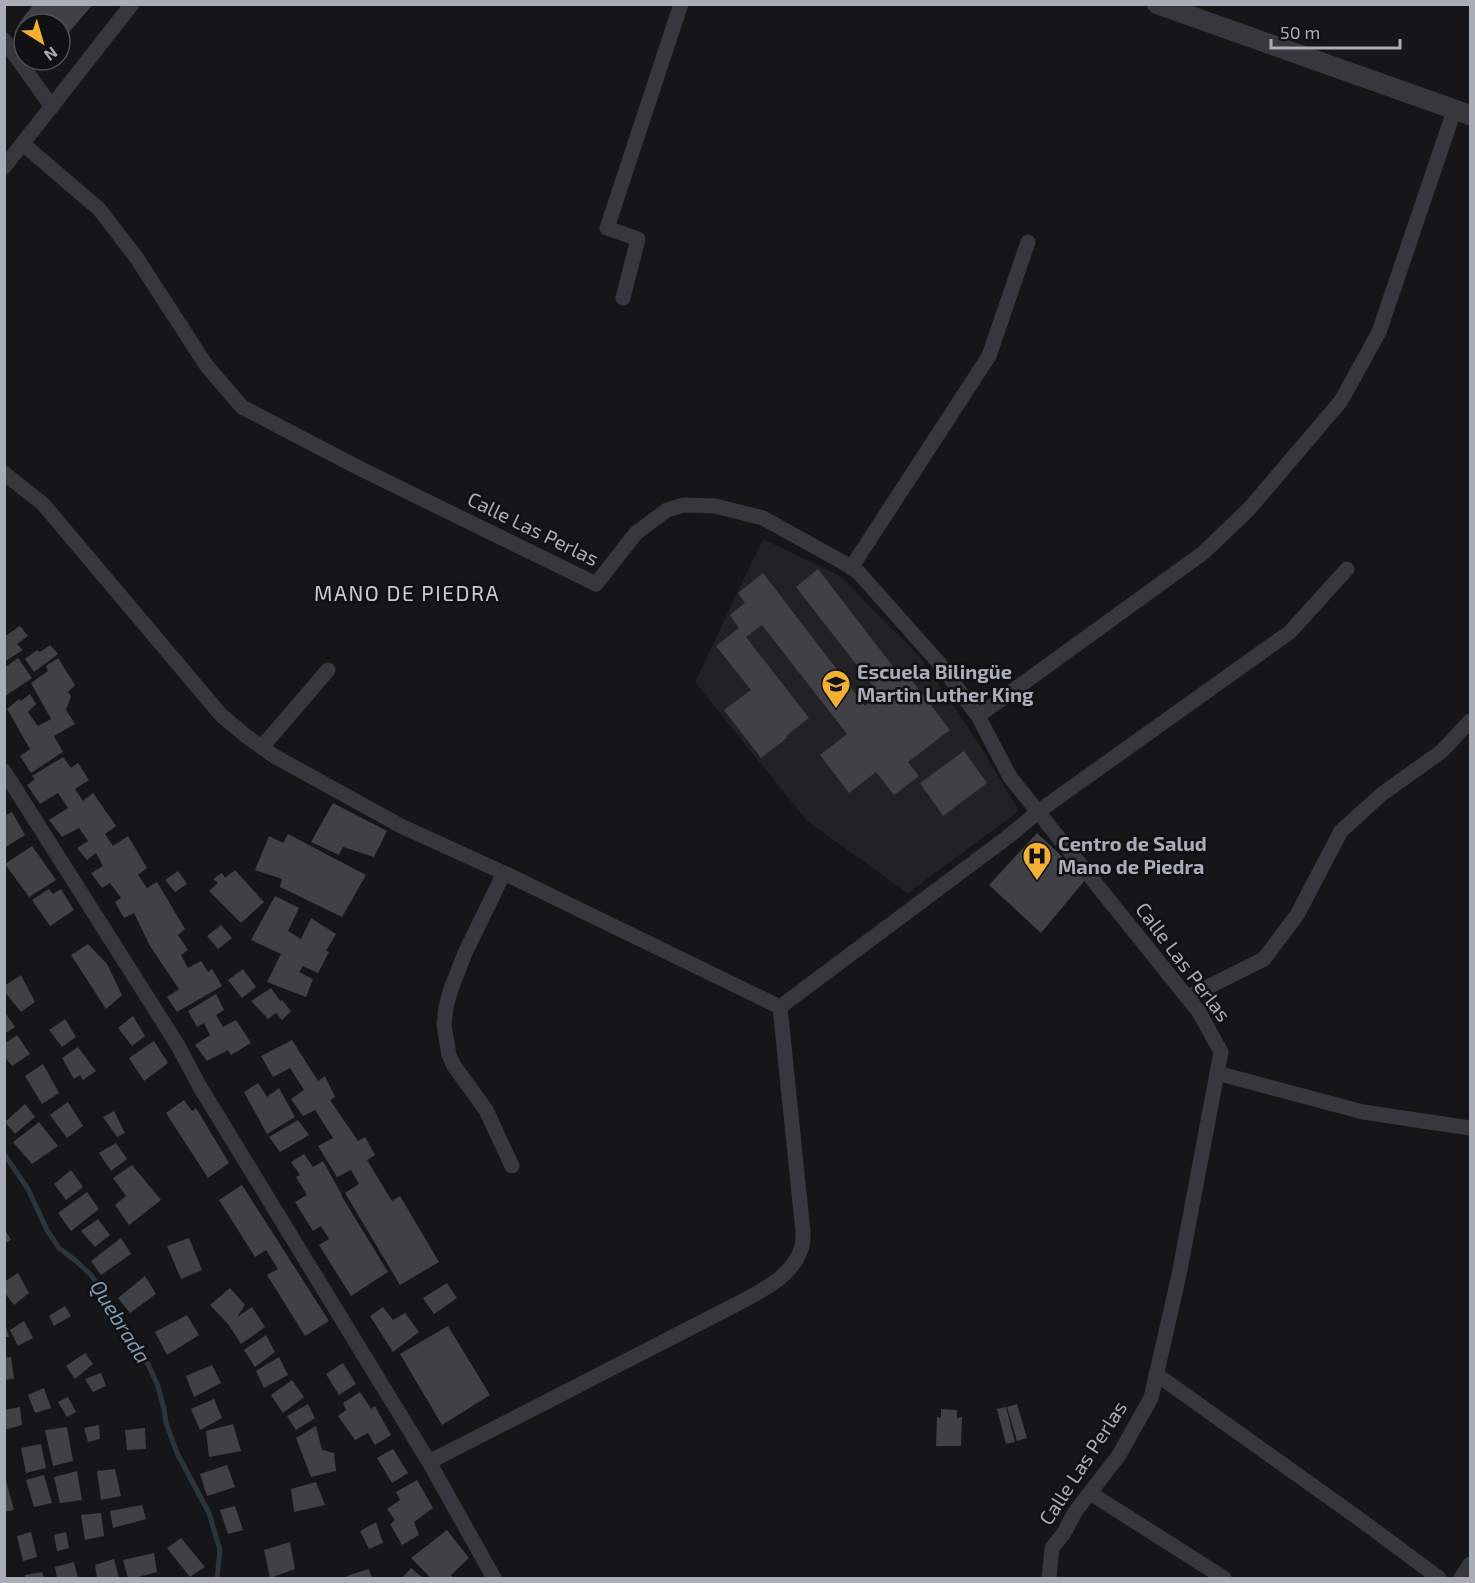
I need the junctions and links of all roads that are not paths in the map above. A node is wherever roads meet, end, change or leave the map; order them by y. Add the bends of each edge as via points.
1 (132, 4) edge
2 (681, 4) edge
3 (1157, 4) edge
4 (4, 40) edge
5 (52, 107) junction
6 (1463, 112) edge
7 (23, 144) junction
8 (4, 167) edge
9 (1028, 242) dead end
10 (623, 298) dead end
11 (4, 473) edge
12 (851, 568) junction
13 (1347, 569) dead end
14 (328, 670) dead end
15 (978, 716) junction
16 (1470, 721) edge
17 (262, 747) junction
18 (4, 771) edge
19 (1040, 811) junction
20 (504, 873) junction
21 (1188, 997) junction
22 (780, 1007) junction
23 (1217, 1073) junction
24 (1470, 1128) edge
25 (512, 1166) dead end
26 (1156, 1374) junction
27 (429, 1462) junction
28 (1090, 1493) junction
29 (1470, 1564) edge
30 (494, 1578) edge
31 (1048, 1578) edge
32 (1224, 1578) edge
33 (1438, 1578) edge
34 (1461, 1578) edge

1 - 5 street
2 - 10 street via 607,228 638,239
3 - 6 street
4 - 5 street
5 - 7 street
6 - 15 street via 1379,332 1341,401 1250,509 1203,553
7 - 8 street
7 - 12 street, Calle Las Perlas via 99,209 136,257 206,365 242,407 361,469 596,584 636,533 666,510 684,505 714,506 764,518
9 - 12 street via 989,356
11 - 17 street via 43,504 221,715
12 - 15 street, Calle Las Perlas via 939,663
13 - 19 street via 1290,632
14 - 17 street
15 - 19 street, Calle Las Perlas via 1010,777
16 - 21 street via 1442,751 1382,794 1341,831 1297,915 1264,958
17 - 20 street via 401,826
18 - 27 street via 177,1044
19 - 21 street, Calle Las Perlas
19 - 22 street
20 - 22 street
20 - 25 street via 465,953 448,998 444,1025 454,1066 486,1110
21 - 23 street, Calle Las Perlas via 1221,1052
22 - 27 street via 803,1232 802,1246 787,1272 735,1305
23 - 24 street via 1363,1112
23 - 26 street, Calle Las Perlas
26 - 28 street, Calle Las Perlas via 1151,1398 1119,1455
26 - 33 street
27 - 30 street
28 - 31 street, Calle Las Perlas via 1052,1548
28 - 32 street
29 - 34 street

